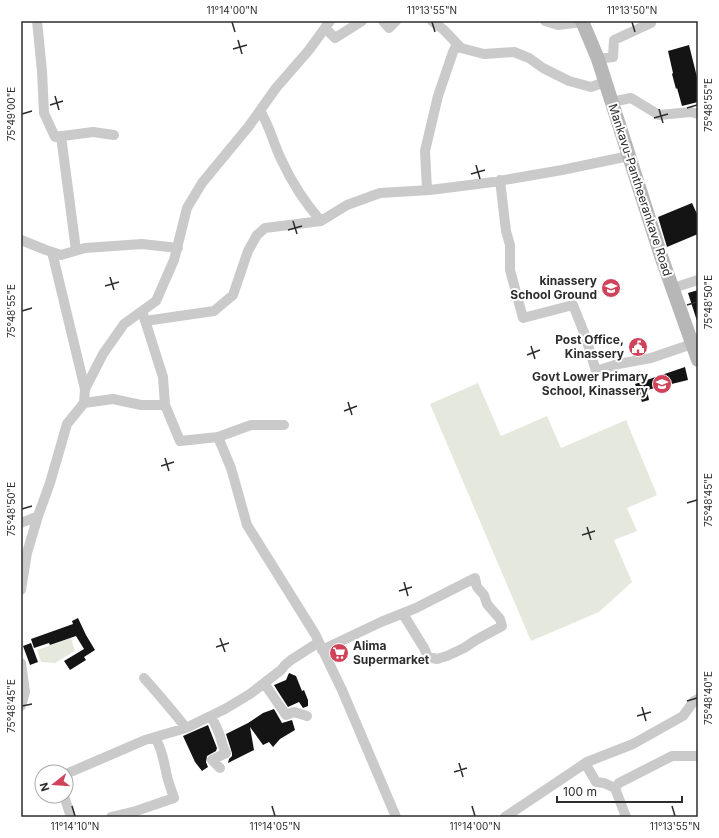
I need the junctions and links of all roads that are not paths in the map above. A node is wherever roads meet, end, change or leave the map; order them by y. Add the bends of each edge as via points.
1 (37, 21) edge
2 (362, 21) edge
3 (383, 21) edge
4 (396, 21) edge
5 (432, 21) edge
6 (545, 21) edge
7 (582, 21) edge
8 (651, 21) edge
9 (327, 24) edge
10 (458, 44) junction
11 (598, 59) junction
12 (605, 82) junction
13 (612, 102) junction
14 (260, 111) junction
15 (698, 114) edge
16 (114, 135) dead end
17 (61, 136) junction
18 (629, 156) junction
19 (500, 180) junction
20 (427, 190) junction
21 (321, 221) junction
22 (21, 240) edge
23 (178, 248) junction
24 (76, 250) junction
25 (52, 252) junction
26 (698, 280) edge
27 (673, 288) junction
28 (142, 311) junction
29 (145, 321) junction
30 (692, 344) junction
31 (698, 360) edge
32 (85, 389) junction
33 (84, 403) junction
34 (165, 405) junction
35 (284, 425) dead end
36 (218, 437) junction
37 (38, 516) junction
38 (21, 523) edge
39 (21, 590) edge
40 (403, 614) junction
41 (320, 646) junction
42 (21, 663) edge
43 (144, 678) dead end
44 (264, 683) junction
45 (698, 699) edge
46 (21, 706) edge
47 (211, 716) junction
48 (307, 716) dead end
49 (186, 728) junction
50 (155, 738) junction
51 (698, 756) edge
52 (585, 763) junction
53 (220, 768) dead end
54 (74, 770) edge
55 (615, 788) junction
56 (67, 804) edge
57 (512, 815) edge
58 (71, 817) edge
59 (111, 817) edge
60 (396, 817) edge
61 (626, 817) edge

1 - 17 street via 44,113 55,137
2 - 9 street via 334,38
3 - 4 street via 389,28
5 - 10 street
6 - 7 street via 558,25
7 - 11 main road, Mankavu-Pantheerankave Road
8 - 11 street via 614,40 613,57
9 - 14 street
10 - 12 street via 461,48 484,54 514,52 569,81 591,88
10 - 20 street via 438,96 425,151
11 - 12 main road, Mankavu-Pantheerankave Road
12 - 13 main road, Mankavu-Pantheerankave Road
13 - 15 street via 631,98 659,115 691,112
13 - 18 main road, Mankavu-Pantheerankave Road
14 - 21 street via 287,173
14 - 23 street via 202,183 187,208
16 - 17 street via 93,132
17 - 24 street
18 - 19 street
18 - 27 main road, Mankavu-Pantheerankave Road
19 - 20 street
19 - 30 street via 510,244 510,270 523,318 573,305 596,371 651,358
20 - 21 street via 380,193 347,205
21 - 29 street via 265,228 257,235 248,251 233,295 214,311
22 - 25 street
23 - 24 street via 142,244
23 - 28 street via 156,301
24 - 25 street via 60,255
25 - 32 street
26 - 27 street
27 - 30 main road, Mankavu-Pantheerankave Road
28 - 29 street
28 - 32 street via 124,324 103,354
29 - 34 street via 163,377
30 - 31 main road, Mankavu-Pantheerankave Road
32 - 33 street
33 - 34 street via 113,399 141,405
33 - 37 street via 67,424
34 - 36 street via 180,441
35 - 36 street via 251,425
36 - 41 street via 231,468 247,525
37 - 38 street
37 - 39 street via 27,553
40 - 40 street via 475,578 486,604 500,619 502,626 464,648 437,659 428,657
40 - 41 street
41 - 44 street via 291,660
41 - 60 street via 342,690
42 - 46 street via 24,692
43 - 49 street
44 - 47 street
44 - 48 street via 286,715 294,712
45 - 52 street via 683,716 633,744
47 - 49 street
47 - 53 street via 226,753 212,760
49 - 50 street
50 - 54 street
50 - 59 street via 160,744 174,798
51 - 55 street via 672,756 619,783
52 - 55 street via 596,782
52 - 57 street
55 - 61 street
56 - 58 street

